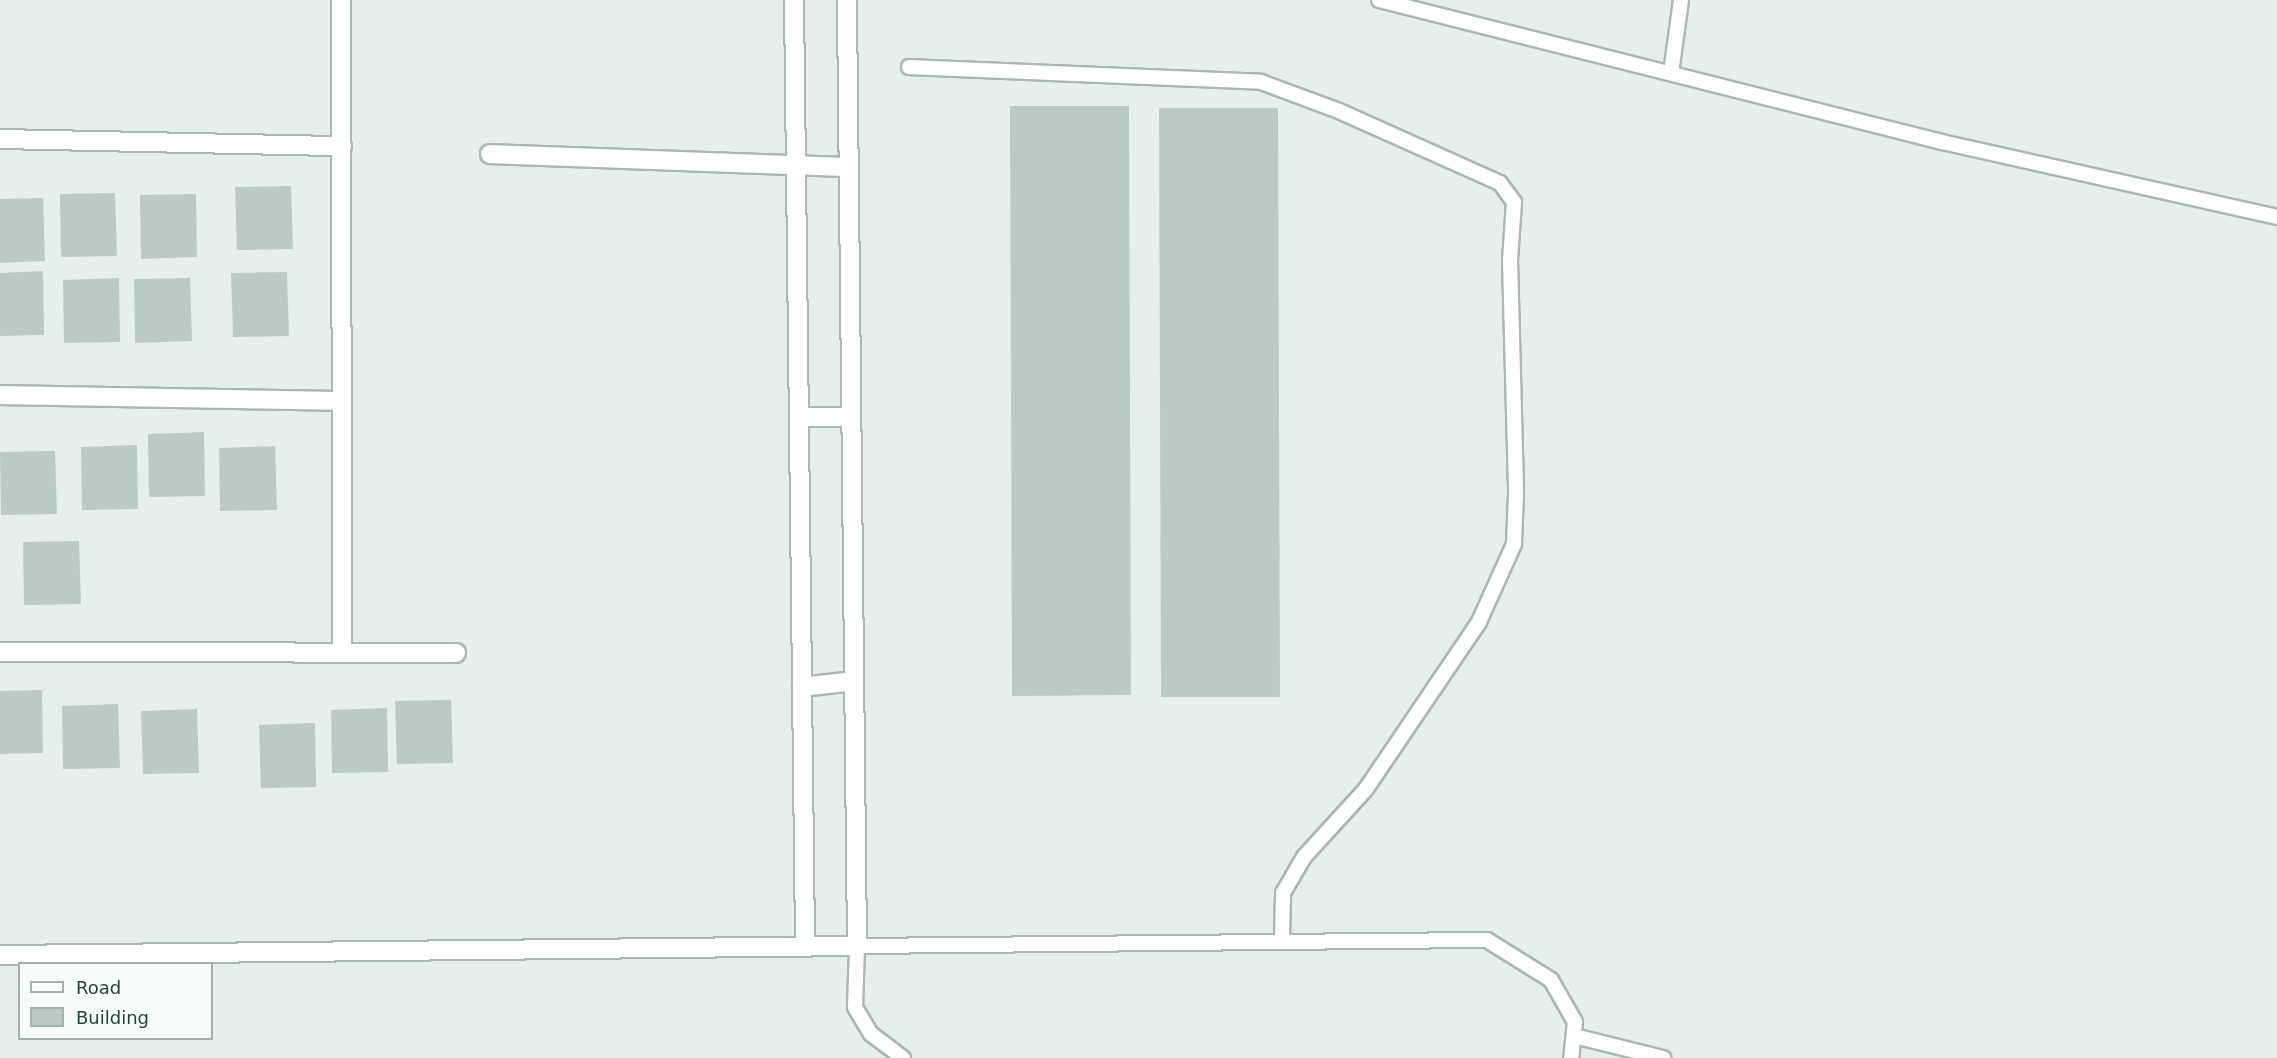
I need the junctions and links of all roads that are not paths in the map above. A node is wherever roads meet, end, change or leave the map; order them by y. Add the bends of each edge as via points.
1 (341, 0) edge
2 (794, 0) edge
3 (847, 0) edge
4 (1379, 0) edge
5 (1681, 0) edge
6 (909, 67) dead end
7 (1671, 73) junction
8 (0, 139) edge
9 (342, 146) junction
10 (490, 154) dead end
11 (796, 165) junction
12 (849, 167) junction
13 (2277, 217) edge
14 (0, 395) edge
15 (342, 401) junction
16 (799, 417) junction
17 (851, 417) junction
18 (0, 652) edge
19 (342, 652) junction
20 (456, 653) dead end
21 (854, 681) junction
22 (802, 687) junction
23 (1282, 942) junction
24 (805, 946) junction
25 (857, 946) junction
26 (0, 955) edge
27 (1574, 1036) junction
28 (903, 1058) edge
29 (1571, 1058) edge
30 (1664, 1058) edge

1 - 9 street
2 - 11 street
3 - 12 street
4 - 7 lane
5 - 7 lane
6 - 23 lane via 1261,82 1340,111 1500,183 1514,202 1509,260 1514,544 1472,632 1366,789 1304,857 1283,893
7 - 13 lane via 1942,142
8 - 9 street
9 - 15 street
10 - 11 street
11 - 12 street
11 - 16 street
12 - 17 street
14 - 15 street
15 - 19 street
16 - 17 street
16 - 22 street
17 - 21 street
18 - 19 street
19 - 20 street
21 - 22 street
21 - 25 street
22 - 24 street
23 - 25 lane
23 - 27 lane via 1487,940 1551,980 1575,1022
24 - 25 street
24 - 26 street
25 - 28 lane via 855,1007 871,1034
27 - 29 lane
27 - 30 lane

